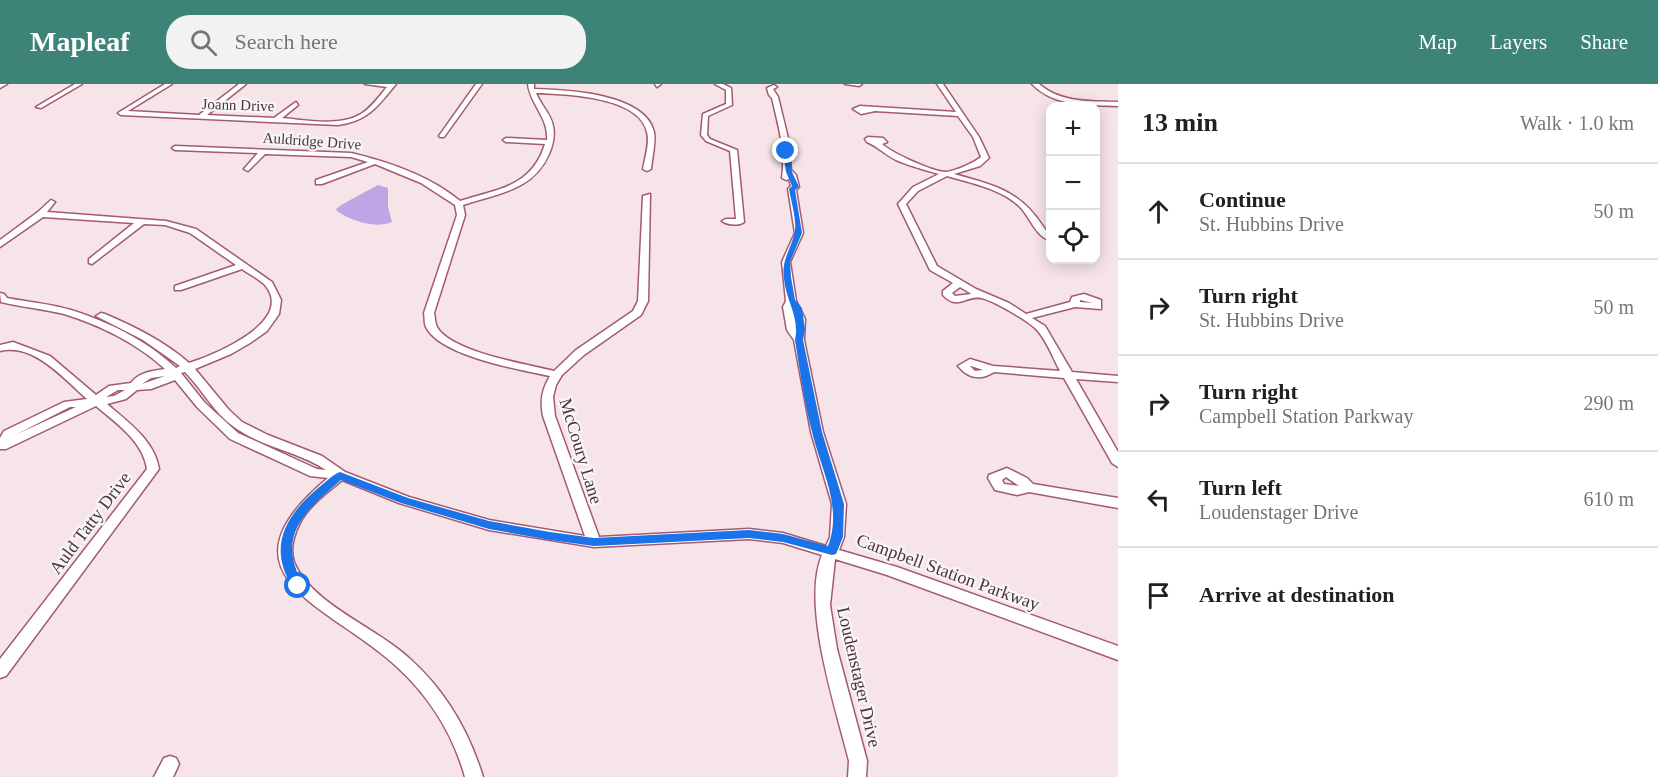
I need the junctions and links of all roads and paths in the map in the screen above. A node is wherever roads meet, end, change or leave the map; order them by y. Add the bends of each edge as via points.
1 (79, 84) edge
2 (169, 84) edge
3 (243, 84) edge
4 (369, 84) edge
5 (479, 84) edge
6 (718, 84) edge
7 (848, 84) edge
8 (859, 84) edge
9 (940, 84) edge
10 (1035, 84) edge
11 (392, 85) edge
12 (774, 86) edge
13 (531, 88) edge
14 (296, 104) dead end
15 (1118, 104) edge
16 (39, 107) dead end
17 (872, 110) dead end
18 (958, 114) junction
19 (200, 117) junction
20 (276, 120) junction
21 (442, 136) dead end
22 (506, 140) dead end
23 (549, 142) junction
24 (876, 142) dead end
25 (175, 148) dead end
26 (264, 151) junction
27 (376, 161) junction
28 (647, 168) dead end
29 (248, 169) dead end
30 (950, 175) junction
31 (319, 182) dead end
32 (647, 196) dead end
33 (51, 202) dead end
34 (459, 204) junction
35 (41, 214) junction
36 (142, 221) junction
37 (726, 221) dead end
38 (1046, 234) edge
39 (1046, 237) edge
40 (0, 244) edge
41 (1046, 244) edge
42 (92, 261) dead end
43 (243, 266) junction
44 (960, 283) junction
45 (178, 288) dead end
46 (980, 294) junction
47 (0, 296) edge
48 (1075, 304) dead end
49 (1024, 316) junction
50 (0, 341) edge
51 (13, 345) junction
52 (0, 348) edge
53 (187, 368) junction
54 (992, 369) dead end
55 (174, 372) junction
56 (555, 374) junction
57 (1068, 374) junction
58 (1118, 379) edge
59 (98, 401) junction
60 (1, 447) edge
61 (1118, 464) edge
62 (340, 475) junction
63 (1029, 488) dead end
64 (1118, 503) edge
65 (594, 542) junction
66 (832, 551) junction
67 (1118, 653) edge
68 (0, 671) edge
69 (474, 777) edge
70 (857, 777) edge

1 - 16 street
2 - 19 street, Joann Drive via 121,113
3 - 19 street
4 - 11 street
5 - 21 street
6 - 37 street via 729,89 729,105 705,115 704,131 708,140 733,150 740,222
7 - 8 street
9 - 18 street
10 - 15 street via 1058,98
11 - 20 street, Joann Drive via 354,122
12 - 66 street, Loudenstager Drive via 789,172 786,175 799,233 786,262 791,301 788,307 792,330 799,340 817,432 839,504
13 - 23 street via 549,122
13 - 28 street via 595,96 640,116 651,133
14 - 20 street
17 - 18 street
18 - 30 street via 976,137 985,158
19 - 20 street, Joann Drive
22 - 23 street
23 - 34 street via 531,178
24 - 30 street via 885,152
25 - 26 street, Auldridge Drive
26 - 27 street, Auldridge Drive via 351,155
26 - 29 street
27 - 31 street
27 - 34 street, Auldridge Drive via 446,193
30 - 38 street via 1019,201
30 - 44 street via 908,193 902,204 933,268
32 - 56 street, McCoury Lane via 643,301 637,313
33 - 35 street
34 - 56 street via 461,215 427,321 430,329 450,345
35 - 36 street
35 - 40 street
36 - 42 street
36 - 43 street via 193,231
39 - 41 street via 1038,239
43 - 45 street
43 - 53 street via 275,292 275,313 250,340
44 - 46 street
44 - 46 street via 946,293 952,299
46 - 49 street
47 - 53 street, Campbell Station Parkway via 42,299 94,313 144,336
47 - 55 street, Campbell Station Parkway via 67,312 118,332
48 - 49 street
49 - 57 street via 1041,328
50 - 51 street, Auld Tatty Drive
51 - 52 street
51 - 59 street, Auld Tatty Drive via 46,358
53 - 55 street
53 - 62 street, Campbell Station Parkway via 237,424 329,464
54 - 57 street
55 - 59 street via 172,377 147,387 134,387 129,394 111,401
55 - 62 street, Campbell Station Parkway via 234,436 315,473
56 - 65 street, McCoury Lane via 546,398 549,416
57 - 58 street
57 - 61 street
59 - 60 street
59 - 68 street, Auld Tatty Drive via 131,430 152,456 153,469
62 - 65 street, Campbell Station Parkway via 404,500 489,525
62 - 69 street via 316,495 291,526 286,540 290,574 298,586 389,650 412,671 449,719
63 - 64 street
65 - 66 street, Campbell Station Parkway via 749,534
66 - 67 street, Campbell Station Parkway
66 - 70 street, Loudenstager Drive via 826,563 822,605 829,649 858,762

